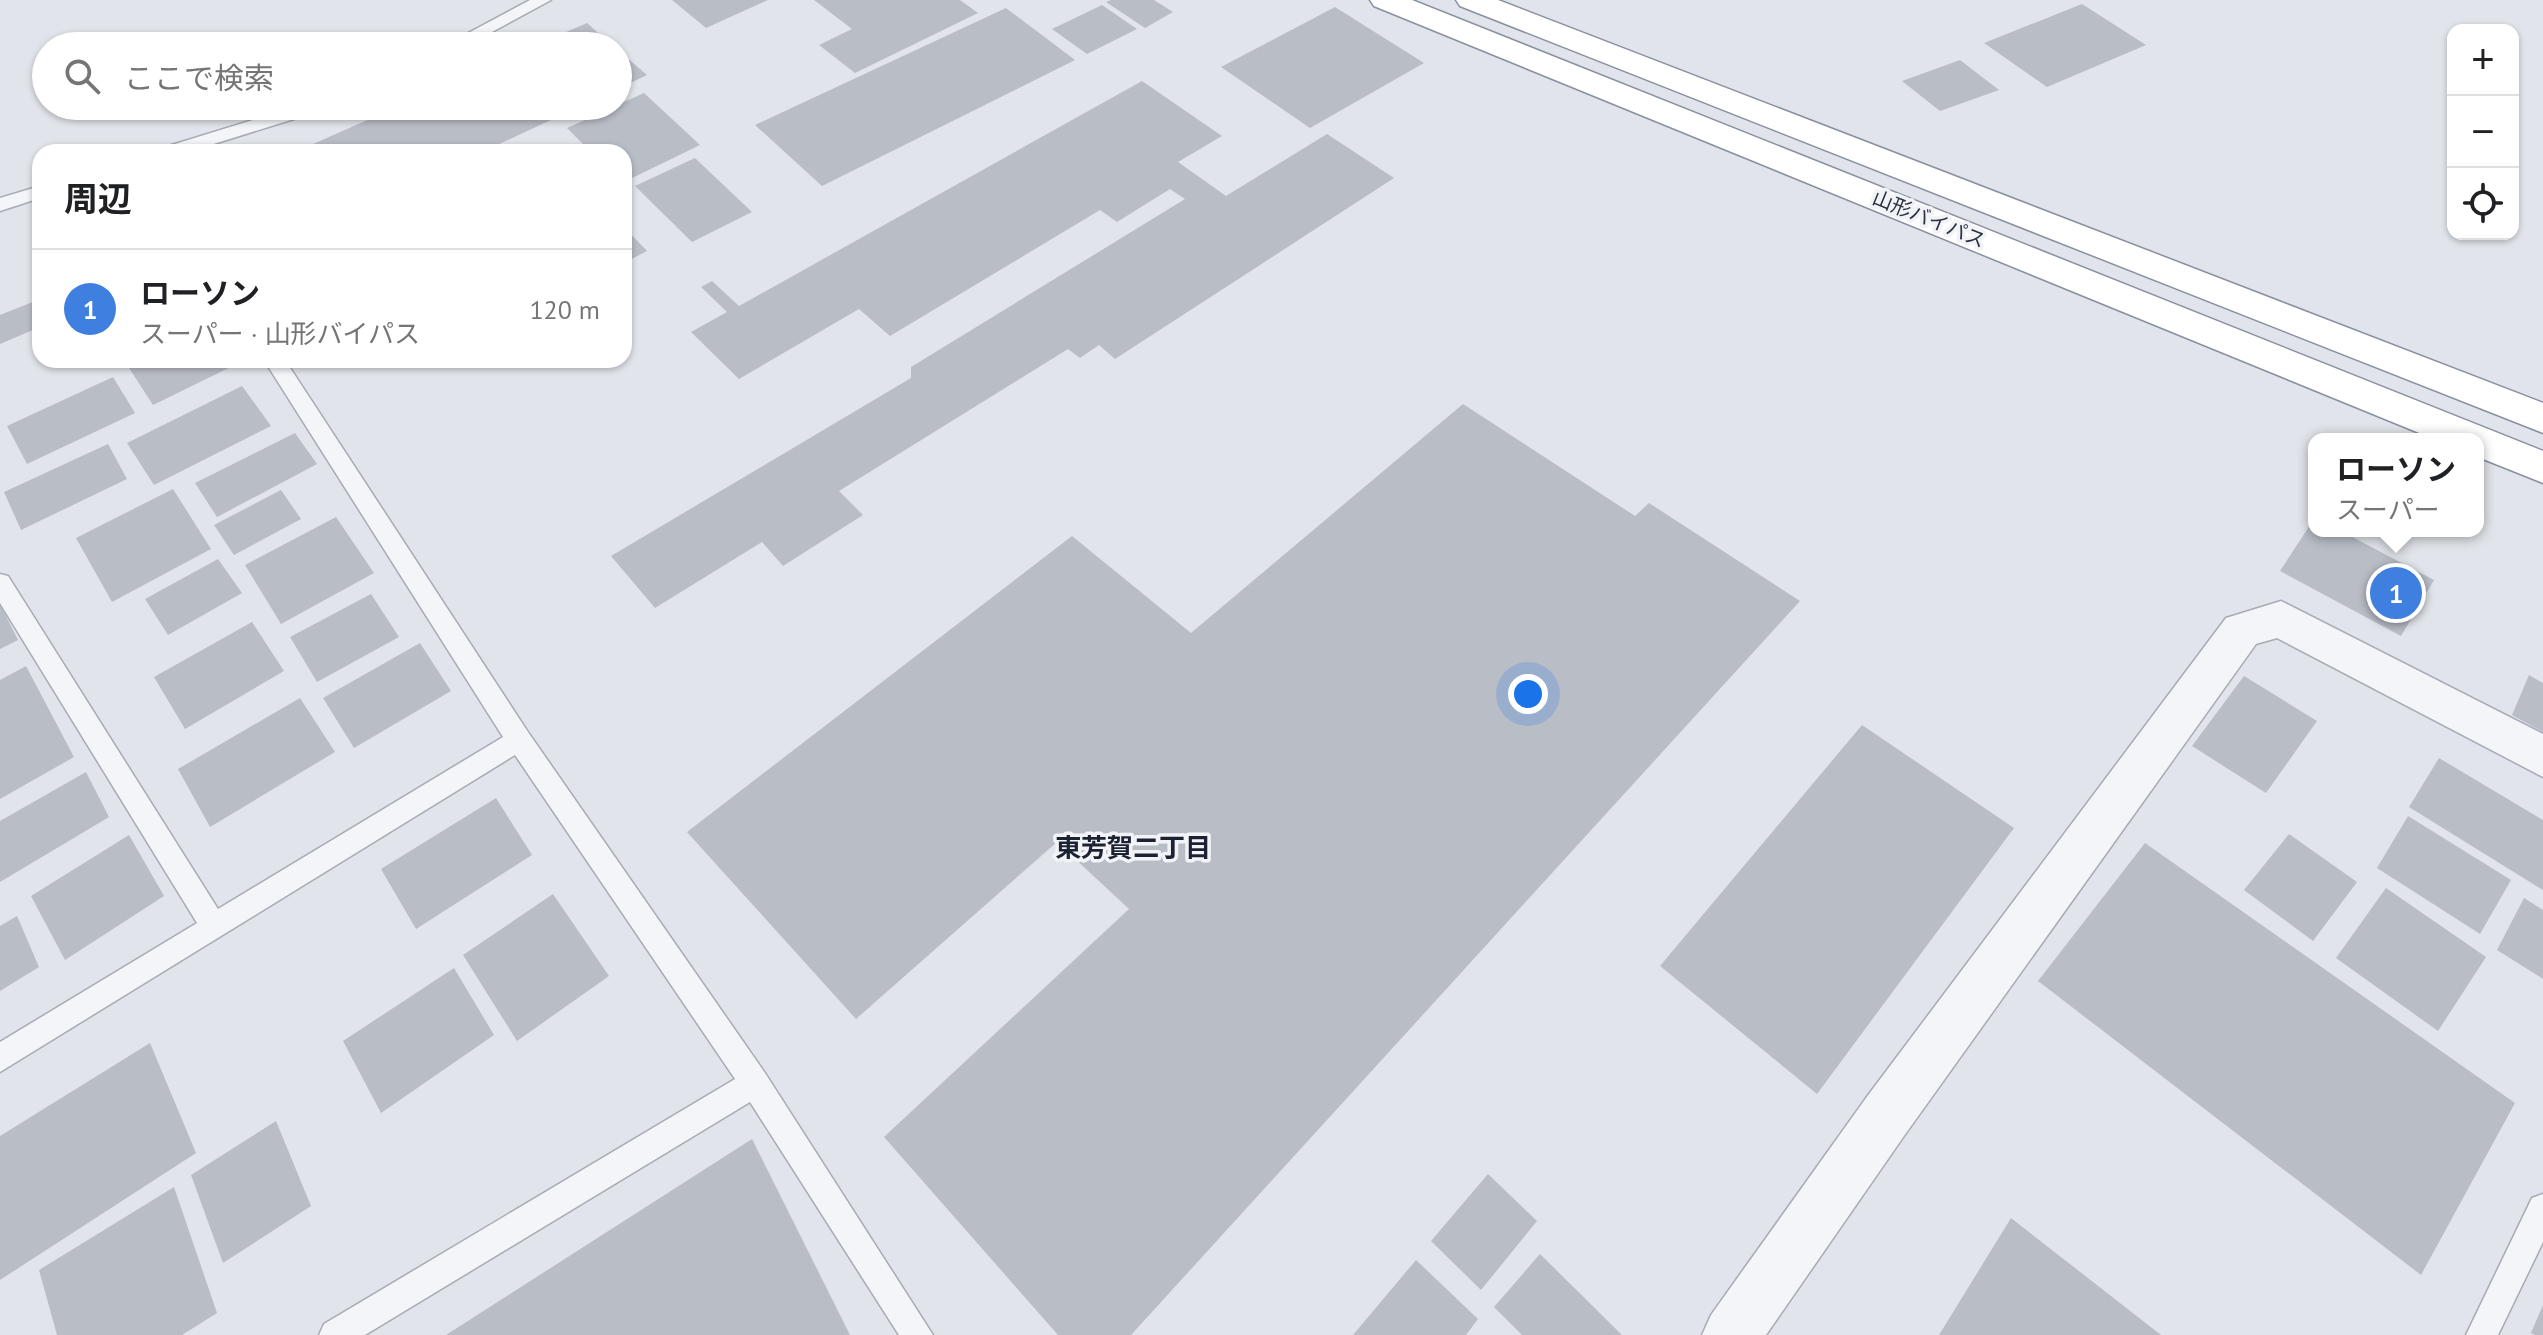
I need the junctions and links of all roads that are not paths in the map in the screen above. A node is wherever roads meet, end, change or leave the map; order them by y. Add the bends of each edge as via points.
1 (543, 0) edge
2 (1385, 0) edge
3 (1471, 0) edge
4 (480, 32) edge
5 (272, 120) edge
6 (194, 144) edge
7 (32, 195) edge
8 (0, 205) edge
9 (279, 368) edge
10 (2543, 419) edge
11 (2458, 433) edge
12 (2484, 444) edge
13 (2543, 468) edge
14 (0, 583) edge
15 (519, 740) junction
16 (2543, 757) edge
17 (213, 925) junction
18 (0, 1058) edge
19 (755, 1083) junction
20 (2543, 1209) edge
21 (335, 1335) edge
22 (917, 1335) edge
23 (1731, 1335) edge
24 (2482, 1335) edge

1 - 4 lane
2 - 11 highway, 山形バイパス
3 - 10 highway, 山形バイパス
5 - 6 lane
7 - 8 lane
9 - 15 lane
12 - 13 highway, 山形バイパス
14 - 17 lane
15 - 17 lane
15 - 19 lane
16 - 23 street via 2281,619 2241,631
17 - 18 lane
19 - 21 lane
19 - 22 lane
20 - 24 lane

